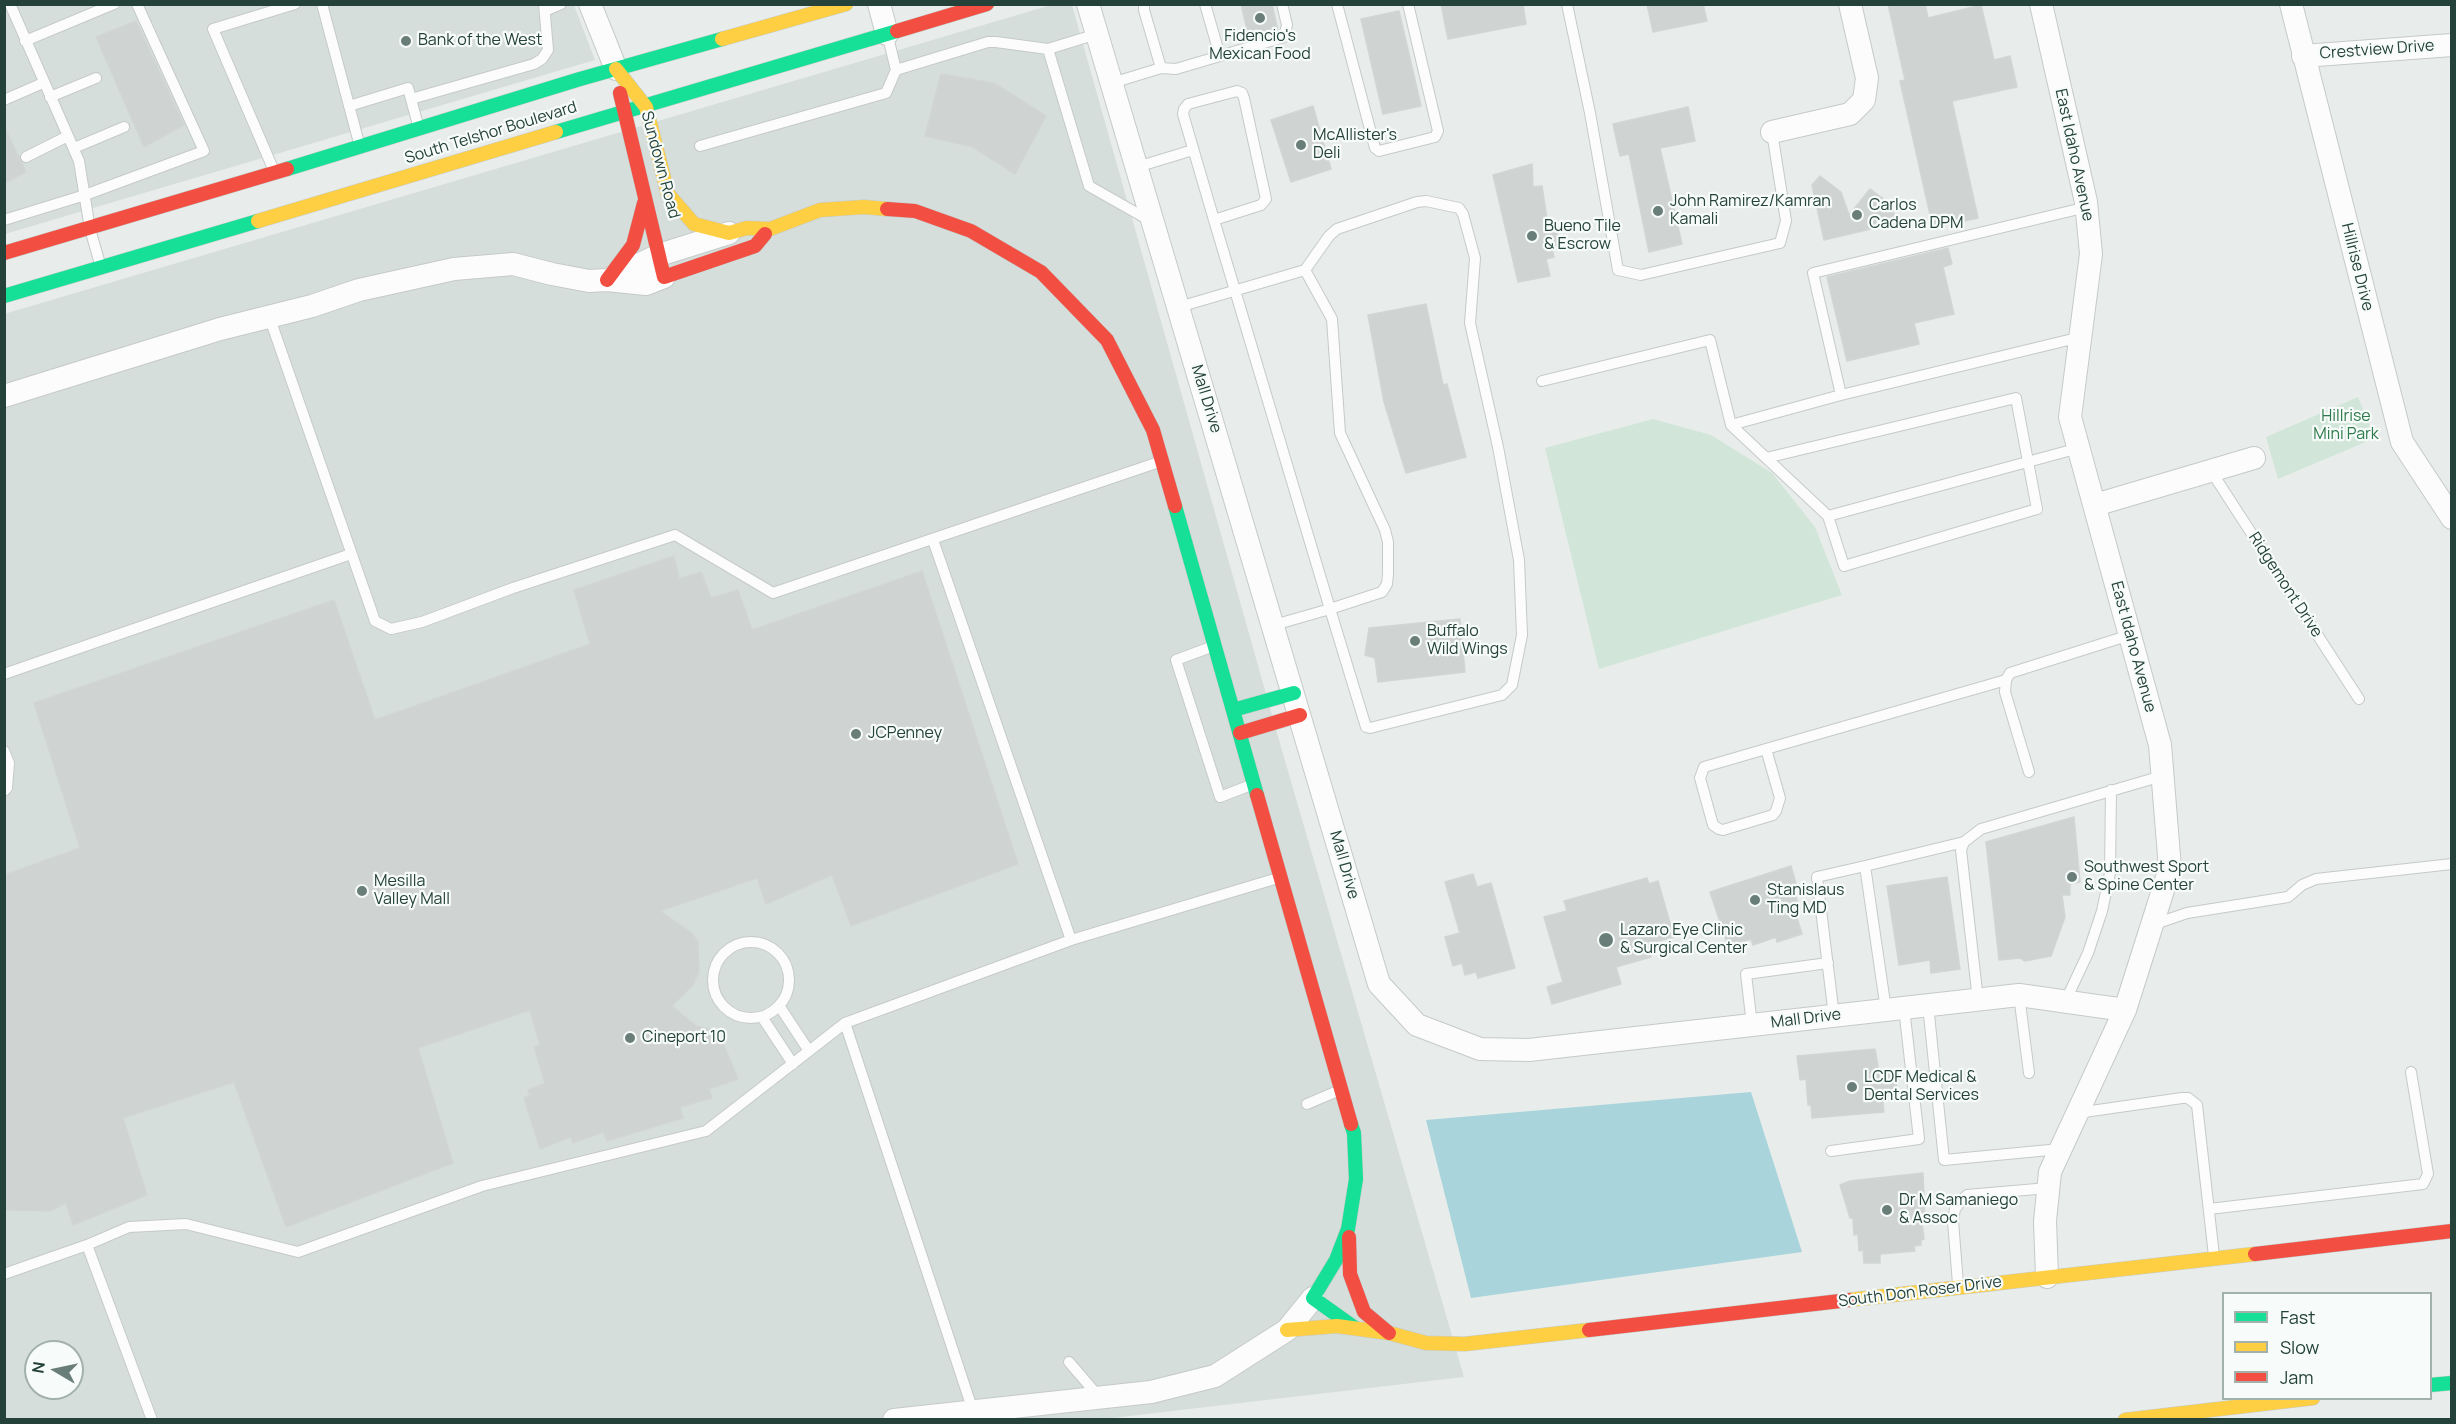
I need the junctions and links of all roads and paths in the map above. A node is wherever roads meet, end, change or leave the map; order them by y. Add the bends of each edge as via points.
1 (10, 4) edge
2 (114, 4) edge
3 (137, 4) edge
4 (295, 4) edge
5 (322, 4) edge
6 (561, 4) edge
7 (590, 4) edge
8 (846, 4) edge
9 (879, 4) edge
10 (987, 4) edge
11 (1088, 4) edge
12 (1144, 4) edge
13 (1205, 4) edge
14 (1282, 4) edge
15 (1337, 4) edge
16 (1408, 4) edge
17 (1567, 4) edge
18 (1850, 4) edge
19 (2041, 4) edge
20 (2291, 4) edge
21 (545, 8) edge
22 (16, 20) junction
23 (4, 25) edge
24 (887, 34) junction
25 (1097, 34) junction
26 (25, 41) junction
27 (2451, 45) edge
28 (1048, 49) junction
29 (1220, 56) junction
30 (2303, 56) junction
31 (1161, 68) junction
32 (616, 69) junction
33 (896, 70) junction
34 (96, 78) dead end
35 (44, 83) junction
36 (1112, 83) junction
37 (50, 97) junction
38 (411, 99) junction
39 (4, 100) edge
40 (349, 106) junction
41 (646, 107) junction
42 (623, 113) junction
43 (123, 127) dead end
44 (419, 128) junction
45 (1772, 132) joint
46 (68, 136) junction
47 (360, 146) junction
48 (700, 146) dead end
49 (74, 148) junction
50 (1193, 150) junction
51 (26, 157) dead end
52 (1137, 167) junction
53 (274, 171) junction
54 (668, 194) junction
55 (85, 195) junction
56 (645, 199) junction
57 (2087, 207) junction
58 (4, 220) edge
59 (1214, 220) junction
60 (1154, 223) junction
61 (90, 229) junction
62 (770, 229) junction
63 (729, 233) junction
64 (682, 248) junction
65 (4, 252) edge
66 (659, 255) junction
67 (101, 267) junction
68 (688, 269) junction
69 (1305, 270) junction
70 (664, 277) junction
71 (608, 280) junction
72 (1235, 291) junction
73 (4, 296) edge
74 (1179, 307) junction
75 (269, 316) junction
76 (2081, 337) junction
77 (1542, 381) dead end
78 (4, 396) edge
79 (1841, 396) junction
80 (1731, 425) junction
81 (2079, 448) junction
82 (1766, 458) junction
83 (2254, 458) dead end
84 (1162, 460) junction
85 (2027, 462) junction
86 (2211, 471) junction
87 (2095, 505) junction
88 (1828, 516) junction
89 (2451, 518) edge
90 (933, 540) junction
91 (351, 554) junction
92 (1330, 609) junction
93 (1274, 625) junction
94 (2130, 635) junction
95 (1215, 646) junction
96 (4, 674) edge
97 (2006, 680) junction
98 (1294, 693) junction
99 (2359, 699) dead end
100 (1233, 710) junction
101 (1300, 715) junction
102 (1240, 733) junction
103 (1766, 749) junction
104 (4, 751) edge
105 (2029, 772) dead end
106 (2162, 776) junction
107 (1254, 784) junction
108 (2111, 790) junction
109 (4, 791) edge
110 (1964, 842) junction
111 (2451, 864) edge
112 (1865, 866) junction
113 (1281, 877) junction
114 (2152, 925) junction
115 (1071, 940) junction
116 (1828, 963) junction
117 (2019, 995) junction
118 (1978, 1000) junction
119 (2065, 1002) junction
120 (1928, 1005) junction
121 (780, 1007) junction
122 (1895, 1009) junction
123 (2125, 1011) junction
124 (1834, 1016) junction
125 (762, 1017) junction
126 (845, 1023) junction
127 (1752, 1025) junction
128 (809, 1051) junction
129 (793, 1064) junction
130 (2411, 1072) dead end
131 (2029, 1073) dead end
132 (1936, 1083) junction
133 (1913, 1087) junction
134 (1342, 1089) junction
135 (1307, 1104) dead end
136 (2077, 1113) junction
137 (2060, 1149) junction
138 (1831, 1151) dead end
139 (2048, 1188) junction
140 (2209, 1209) junction
141 (1348, 1229) junction
142 (2451, 1231) edge
143 (87, 1245) junction
144 (2215, 1258) junction
145 (4, 1274) edge
146 (2047, 1277) junction
147 (1959, 1287) junction
148 (1318, 1292) junction
149 (1360, 1320) junction
150 (1287, 1330) junction
151 (1069, 1362) dead end
152 (2451, 1383) edge
153 (2432, 1385) edge
154 (1099, 1397) junction
155 (2295, 1400) edge
156 (973, 1411) junction
157 (152, 1419) edge
158 (894, 1419) edge
159 (2125, 1419) edge

1 - 22 lane
2 - 26 lane
3 - 55 lane via 204,151
4 - 53 lane via 213,29
5 - 40 lane
6 - 21 lane
7 - 32 street, Sundown Road
8 - 32 main road, South Telshor Boulevard
9 - 24 street
10 - 24 main road, South Telshor Boulevard
11 - 25 street, Mall Drive
12 - 31 lane
13 - 29 lane
14 - 29 lane via 1287,25 1284,37
15 - 16 lane via 1375,148 1384,151 1435,137 1438,131
17 - 45 lane via 1618,270 1641,275 1780,243 1786,221
18 - 45 street via 1867,78 1864,100 1850,114
19 - 57 street, East Idaho Avenue
20 - 30 street, Hillrise Drive
21 - 38 lane via 548,50 542,59
22 - 23 lane
22 - 26 lane
24 - 33 lane
24 - 41 main road, South Telshor Boulevard
25 - 28 lane
25 - 36 street, Mall Drive
26 - 35 lane
27 - 30 street, Crestview Drive
28 - 33 lane via 988,42
28 - 60 lane via 1089,186
29 - 31 lane via 1176,69
30 - 89 street, Hillrise Drive via 2402,442
31 - 36 lane
32 - 41 main road, Sundown Road
32 - 42 main road, Sundown Road
32 - 44 main road, South Telshor Boulevard
33 - 48 lane via 886,93
34 - 37 lane
35 - 37 lane
35 - 39 lane
36 - 52 street, Mall Drive
37 - 46 lane
38 - 40 lane via 408,88
38 - 44 lane
40 - 47 lane
41 - 42 main road, South Telshor Boulevard
41 - 54 main road, Sundown Road
42 - 56 main road, Sundown Road
42 - 67 main road, South Telshor Boulevard
43 - 49 lane
44 - 47 main road, South Telshor Boulevard
46 - 49 lane
46 - 51 lane
47 - 53 main road, South Telshor Boulevard
49 - 55 lane
50 - 52 lane
50 - 59 lane
50 - 59 lane via 1183,114 1188,104 1242,93 1266,199 1261,206
52 - 60 street, Mall Drive
53 - 61 main road, South Telshor Boulevard
54 - 63 main road via 694,224
54 - 64 street, Sundown Road
55 - 58 lane
55 - 61 lane
56 - 66 main road, Sundown Road
56 - 71 main road via 633,245
57 - 76 street, East Idaho Avenue via 2091,254
57 - 79 lane via 1813,273
59 - 72 lane
60 - 74 street, Mall Drive
61 - 65 main road, South Telshor Boulevard
61 - 67 lane
62 - 63 main road via 747,228
62 - 68 main road via 755,246
62 - 84 main road via 820,210 864,207 915,211 971,231 1041,272 1107,340 1153,430
63 - 64 street
64 - 66 street
64 - 68 street, Sundown Road
66 - 70 main road, Sundown Road
66 - 71 street
67 - 73 main road, South Telshor Boulevard
68 - 70 main road
69 - 72 lane
69 - 92 lane via 1332,319 1340,433 1388,542 1387,584 1383,592
69 - 92 lane via 1337,229 1417,202 1459,208 1463,214 1475,258 1470,323 1519,560 1522,635 1512,685 1502,695 1370,729 1366,727
70 - 71 street via 646,284
71 - 75 street via 589,281 513,264 453,269
72 - 74 lane
72 - 92 lane
74 - 93 street, Mall Drive
75 - 78 street
75 - 91 lane
76 - 79 lane
76 - 81 street, East Idaho Avenue via 2070,417
77 - 80 lane via 1710,340
79 - 80 lane
80 - 82 lane
81 - 85 lane
81 - 87 street, East Idaho Avenue
82 - 85 lane via 2016,398
82 - 88 lane
83 - 86 street
84 - 90 lane
84 - 95 main road
85 - 88 lane
85 - 88 lane via 2037,509 1844,566
86 - 87 street
86 - 99 lane, Ridgemont Drive
87 - 94 street, East Idaho Avenue
90 - 91 lane via 773,592 675,535 422,622 391,629 375,621
90 - 115 lane
91 - 96 lane
92 - 93 lane
93 - 98 street, Mall Drive
94 - 97 lane via 2016,670
94 - 106 street, East Idaho Avenue via 2160,745
95 - 100 main road
95 - 107 lane via 1176,660 1220,797
97 - 103 lane
97 - 105 lane via 2005,692
98 - 100 main road
98 - 101 street, Mall Drive
100 - 102 main road
101 - 102 main road
101 - 127 street, Mall Drive via 1378,984 1417,1025 1480,1049 1529,1050
102 - 107 main road
103 - 103 lane via 1704,767 1701,772 1713,825 1719,829 1776,811 1780,798
104 - 109 lane via 9,763
106 - 108 lane
106 - 114 street, East Idaho Avenue via 2170,868
107 - 113 main road
108 - 110 lane via 1981,829
108 - 119 lane via 2110,873 2102,911
110 - 112 lane
110 - 118 lane via 1961,850
111 - 114 lane via 2316,879 2288,897 2187,913
112 - 116 lane via 1817,877
112 - 122 lane
113 - 115 lane
113 - 134 main road
114 - 123 street, East Idaho Avenue
115 - 126 lane
116 - 124 lane
116 - 127 lane via 1746,974
117 - 118 street, Mall Drive
117 - 119 street, Mall Drive
117 - 131 lane
118 - 120 street, Mall Drive
119 - 123 street, Mall Drive
120 - 122 street, Mall Drive
120 - 132 lane
121 - 125 lane
121 - 125 lane via 786,997 789,973 777,951 755,942 731,947 715,967 715,993 731,1013 743,1018
121 - 128 lane
122 - 124 street, Mall Drive
122 - 133 lane
123 - 136 street, East Idaho Avenue
124 - 127 street, Mall Drive
125 - 129 lane
126 - 128 lane
126 - 156 lane
128 - 129 lane
129 - 143 lane via 706,1131 482,1186 298,1252 186,1224 129,1227
130 - 140 lane via 2428,1174 2423,1184
132 - 133 lane
132 - 137 lane via 1944,1160
133 - 138 lane via 1919,1139
134 - 135 lane
134 - 141 main road via 1354,1133 1356,1179
136 - 137 street, East Idaho Avenue
136 - 140 lane via 2182,1098 2193,1101 2198,1105
137 - 139 street, East Idaho Avenue
139 - 146 street, East Idaho Avenue
139 - 147 lane via 1967,1196 1961,1201 1953,1215
140 - 144 lane
141 - 148 main road
141 - 149 main road via 1350,1274
142 - 144 main road, South Don Roser Drive
143 - 145 lane
143 - 157 lane
144 - 146 main road, South Don Roser Drive
146 - 147 main road, South Don Roser Drive
147 - 149 main road, South Don Roser Drive via 1465,1344 1426,1343
148 - 149 street, South Don Roser Drive
148 - 150 street
149 - 150 main road
150 - 154 street via 1215,1376 1150,1392
151 - 154 lane
152 - 153 main road
154 - 156 street
155 - 159 main road
156 - 158 street

